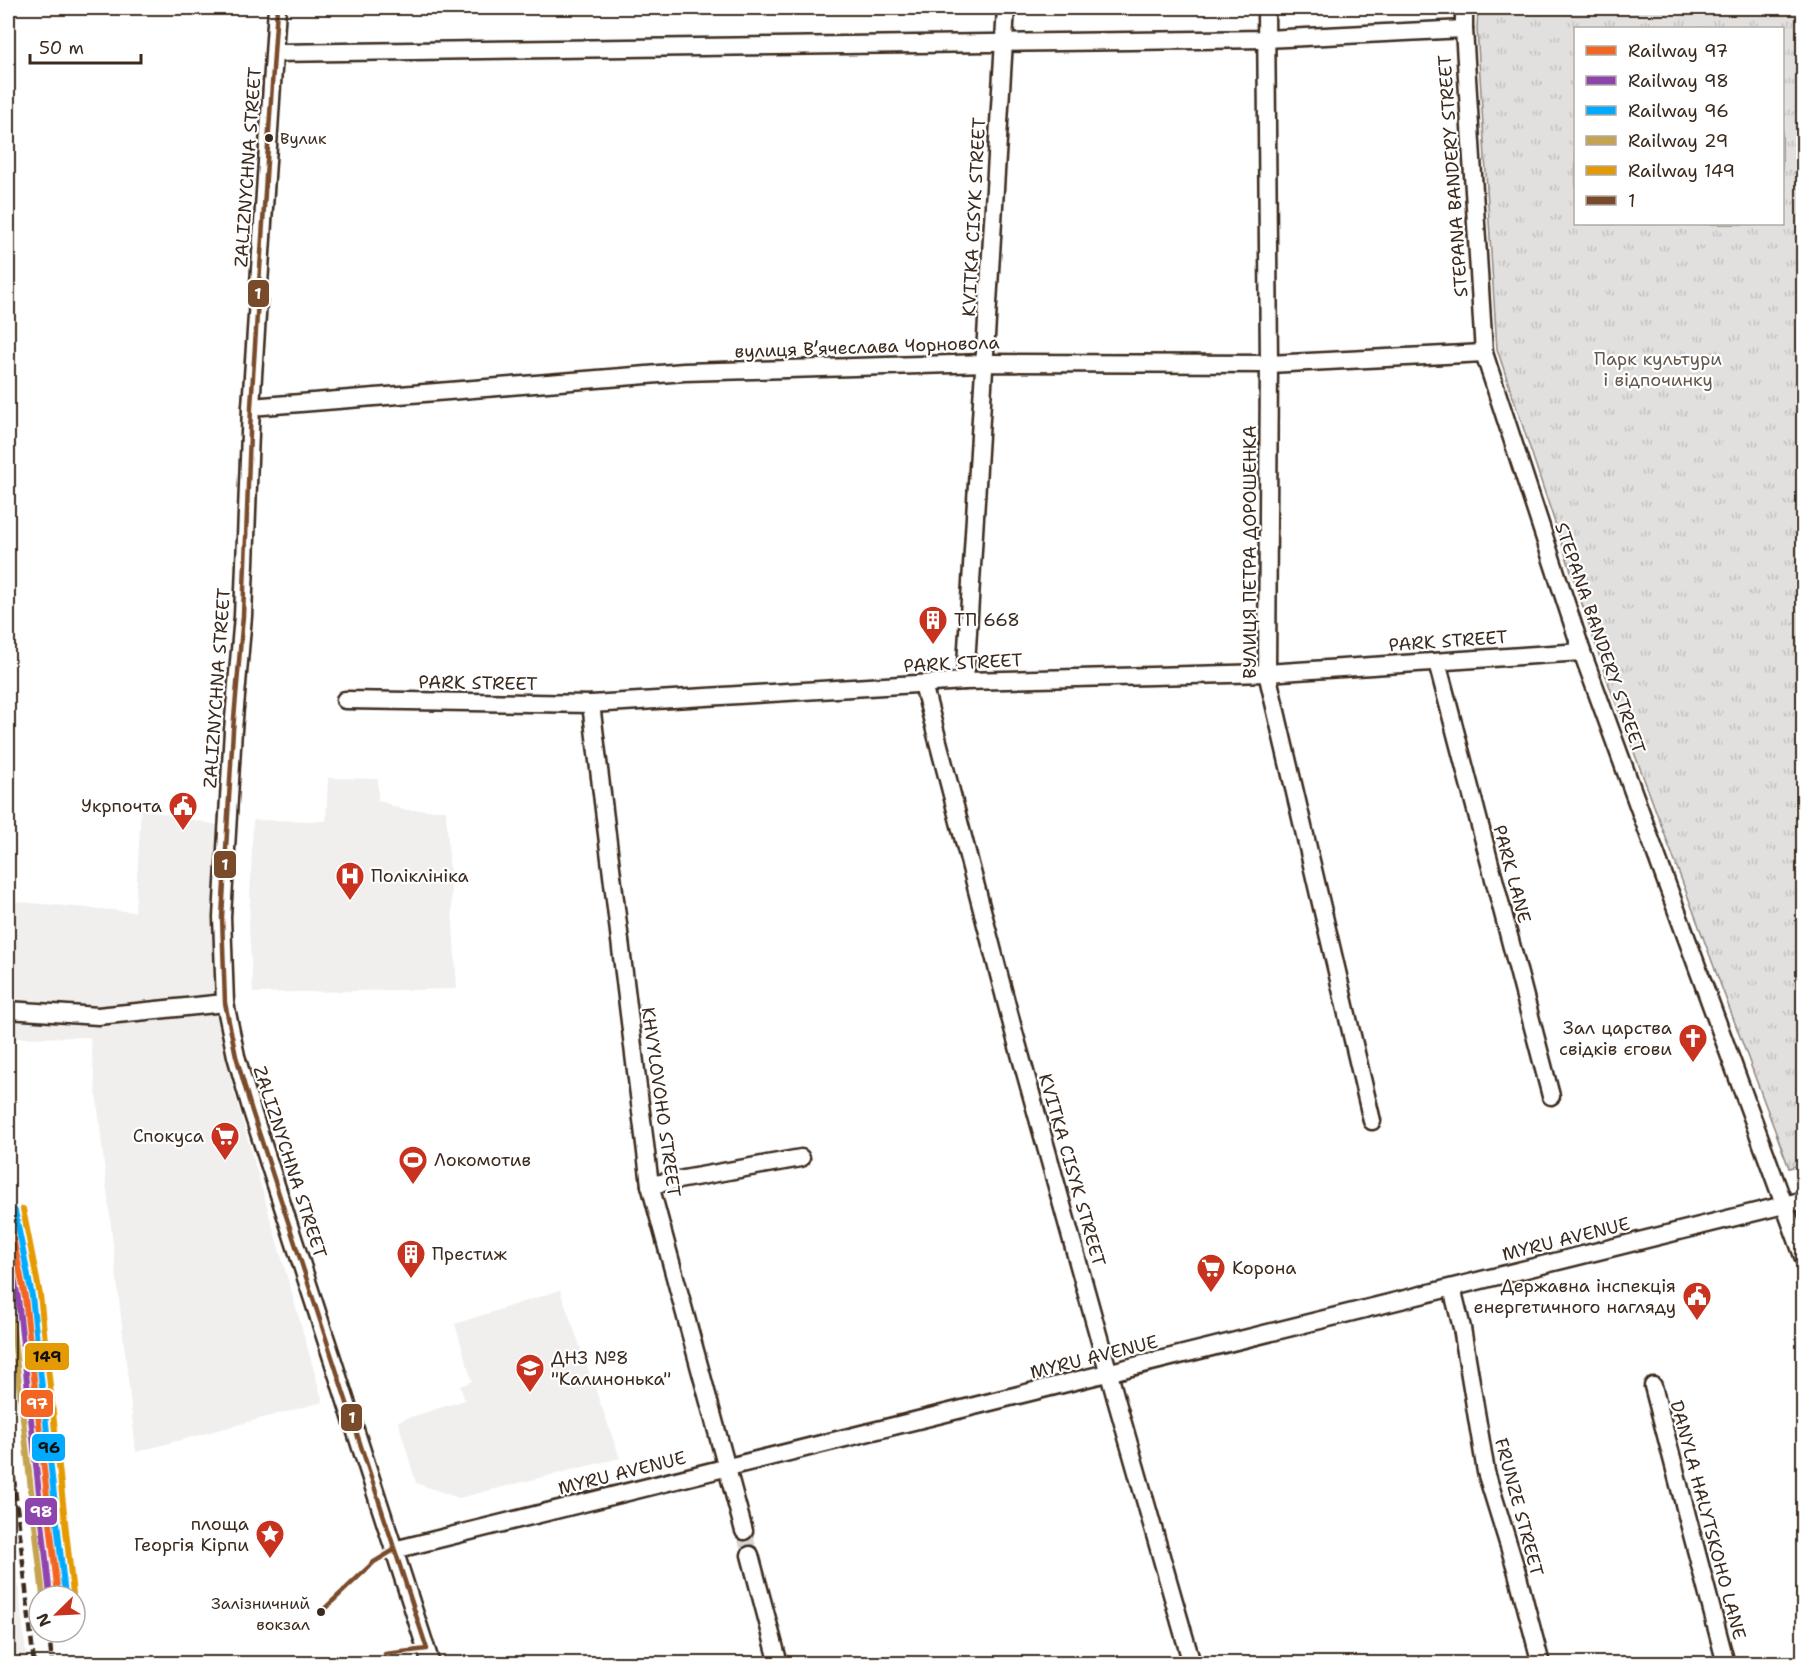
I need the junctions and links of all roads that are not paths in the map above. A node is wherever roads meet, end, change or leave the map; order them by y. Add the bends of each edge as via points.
1 (277, 8) edge
2 (1006, 8) edge
3 (1266, 8) edge
4 (1464, 8) edge
5 (1464, 29) junction
6 (1266, 39) junction
7 (1004, 41) junction
8 (275, 53) junction
9 (1484, 353) junction
10 (986, 363) junction
11 (1269, 364) junction
12 (251, 407) junction
13 (1582, 652) junction
14 (1437, 662) junction
15 (1267, 673) junction
16 (965, 681) junction
17 (923, 684) junction
18 (345, 700) dead end
19 (591, 704) junction
20 (225, 1003) junction
21 (8, 1010) edge
22 (1551, 1095) dead end
23 (1372, 1121) dead end
24 (801, 1158) dead end
25 (650, 1185) junction
26 (1803, 1200) edge
27 (1785, 1204) junction
28 (1803, 1259) edge
29 (1452, 1288) junction
30 (1109, 1373) junction
31 (1653, 1386) dead end
32 (727, 1468) junction
33 (744, 1532) tunnel mouth
34 (394, 1550) junction
35 (750, 1555) tunnel mouth
36 (431, 1664) edge
37 (779, 1664) edge
38 (1192, 1664) edge
39 (1541, 1664) edge
40 (1726, 1664) edge

1 - 8 street, ZALIZNYCHNA STREET
2 - 7 street, KVITKA CISYK STREET
3 - 6 street, ВУЛИЦЯ ПЕТРА ДОРОШЕНКА
4 - 5 street, STEPANA BANDERY STREET
5 - 6 street
5 - 9 street, STEPANA BANDERY STREET
6 - 7 street
6 - 11 street, ВУЛИЦЯ ПЕТРА ДОРОШЕНКА
7 - 8 street
7 - 10 street, KVITKA CISYK STREET
8 - 12 street, ZALIZNYCHNA STREET
9 - 11 street, вулиця Вʼячеслава Чорновола
9 - 13 street, STEPANA BANDERY STREET
10 - 11 street, вулиця Вʼячеслава Чорновола
10 - 12 street, вулиця Вʼячеслава Чорновола via 684,372
10 - 16 street, KVITKA CISYK STREET
11 - 15 street, ВУЛИЦЯ ПЕТРА ДОРОШЕНКА
12 - 20 street, ZALIZNYCHNA STREET via 243,616 222,917
13 - 14 street, PARK STREET
13 - 27 street, STEPANA BANDERY STREET
14 - 15 street, PARK STREET
14 - 22 street, PARK LANE
15 - 16 street, PARK STREET
15 - 23 street, ВУЛИЦЯ ПЕТРА ДОРОШЕНКА
16 - 17 street, PARK STREET
17 - 19 street, PARK STREET
17 - 30 street, KVITKA CISYK STREET
18 - 19 street, PARK STREET
19 - 25 street, KHVYLOVOHO STREET
20 - 21 street via 98,1016
20 - 34 street, ZALIZNYCHNA STREET via 251,1108
24 - 25 street
25 - 32 street, KHVYLOVOHO STREET
26 - 27 street, MYRU AVENUE
27 - 28 street, STEPANA BANDERY STREET
27 - 29 street, MYRU AVENUE
29 - 30 street, MYRU AVENUE
29 - 39 street, FRUNZE STREET via 1486,1472
30 - 32 street, MYRU AVENUE
30 - 38 street, KVITKA CISYK STREET
31 - 40 street, DANYLA HALYTSKOHO LANE
32 - 33 street, KHVYLOVOHO STREET
32 - 34 street, MYRU AVENUE
34 - 36 street, ZALIZNYCHNA STREET
35 - 37 street

